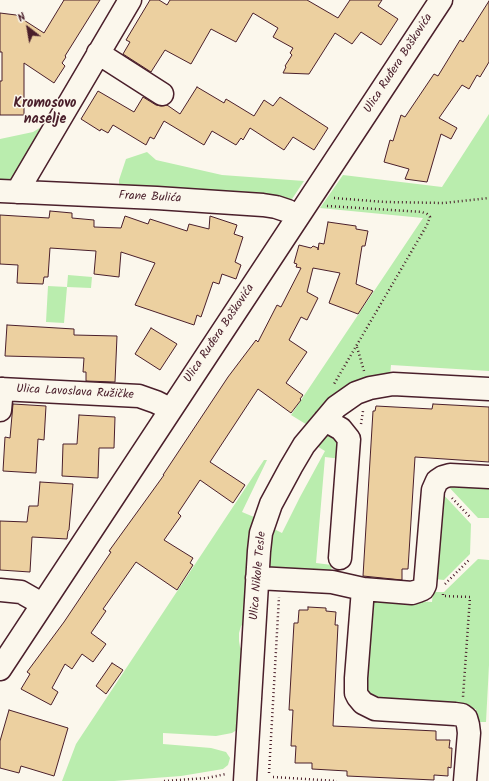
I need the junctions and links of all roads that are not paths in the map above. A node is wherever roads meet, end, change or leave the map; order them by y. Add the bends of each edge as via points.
1 (130, 0) edge
2 (441, 0) edge
3 (98, 52) junction
4 (162, 94) dead end
5 (8, 191) edge
6 (297, 217) junction
7 (1, 389) edge
8 (489, 389) edge
9 (170, 409) junction
10 (0, 410) edge
11 (325, 420) junction
12 (489, 478) edge
13 (340, 558) dead end
14 (257, 578) junction
15 (363, 589) junction
16 (0, 590) edge
17 (42, 604) junction
18 (0, 669) edge
19 (237, 777) edge
20 (465, 781) edge

1 - 3 street
2 - 6 street, Ulica Ruđera Boškovića via 321,198
3 - 4 street
3 - 5 street
5 - 6 street, Frane Bulića via 263,205 288,211
6 - 9 street, Ulica Ruđera Boškovića
7 - 9 street, Ulica Lavoslava Ružičke via 139,396
7 - 10 street
8 - 11 street, Ulica Nikole Tesle via 380,385 356,393 336,407
9 - 17 street, Ulica Ruđera Boškovića
11 - 13 street via 341,429 349,440
11 - 14 street, Ulica Nikole Tesle via 304,445 271,504 261,533
12 - 15 street via 450,475 437,481 433,490 434,585 412,593
14 - 15 street via 332,582
14 - 19 street, Ulica Nikole Tesle
15 - 20 street via 356,693 363,703 375,709 462,715 466,718 468,724
16 - 17 street via 21,592
17 - 18 street, Ulica Ruđera Boškovića

